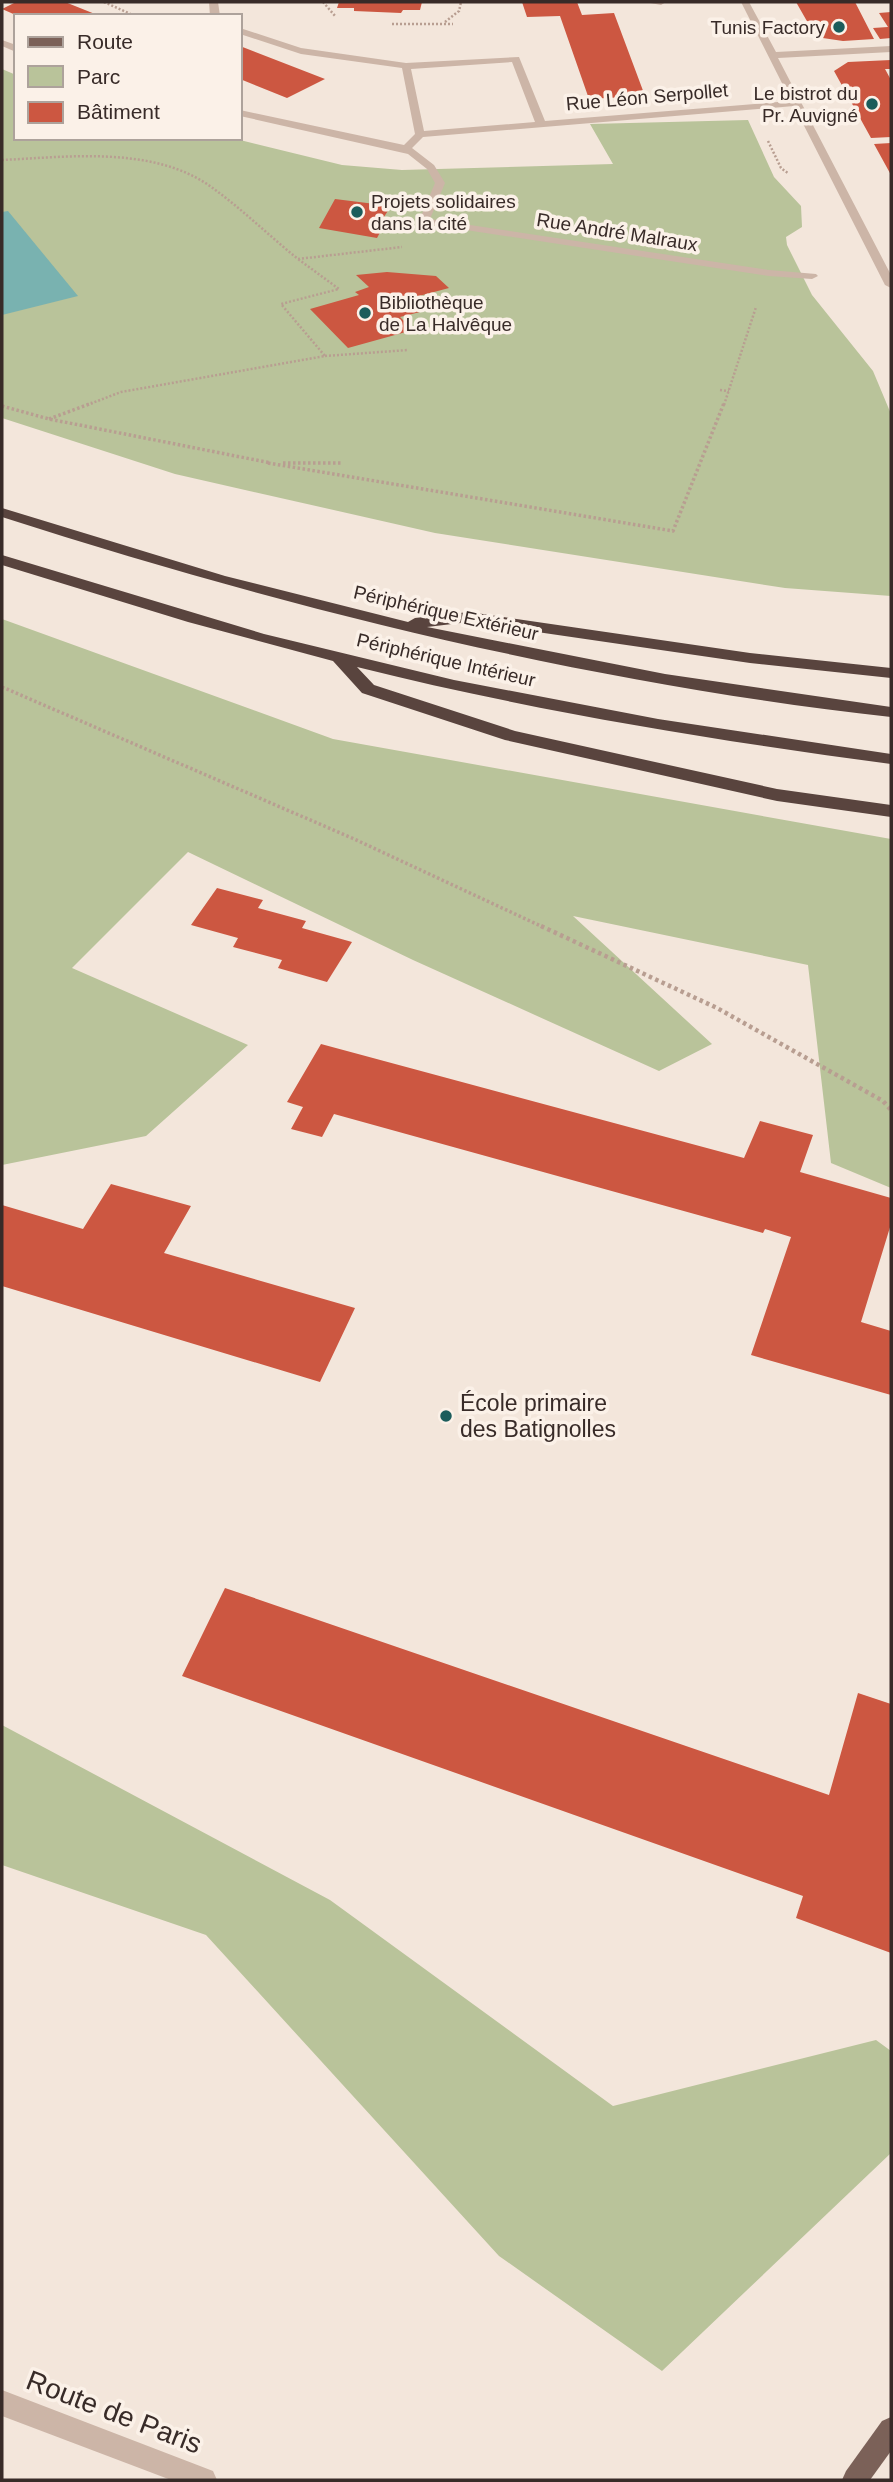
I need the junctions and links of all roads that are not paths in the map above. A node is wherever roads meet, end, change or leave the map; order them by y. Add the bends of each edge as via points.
1 (650, 2) edge
2 (661, 2) edge
3 (745, 2) edge
4 (242, 32) edge
5 (891, 49) edge
6 (773, 55) junction
7 (406, 65) junction
8 (797, 103) junction
9 (242, 113) edge
10 (541, 124) junction
11 (420, 134) junction
12 (406, 149) junction
13 (812, 276) dead end
14 (891, 285) edge
15 (2, 513) edge
16 (2, 560) edge
17 (400, 625) junction
18 (339, 658) junction
19 (891, 673) edge
20 (891, 712) edge
21 (891, 759) edge
22 (891, 811) edge
23 (2, 2403) edge
24 (891, 2430) edge
25 (204, 2480) edge
26 (855, 2480) edge

1 - 2 street
3 - 6 street
4 - 7 street via 269,44 324,57
5 - 6 street
6 - 8 street
7 - 10 street, Rue Léon Serpollet via 516,59
7 - 11 street
8 - 10 street, Rue Léon Serpollet
8 - 14 street
9 - 12 street
10 - 11 street, Rue Léon Serpollet
11 - 12 street
12 - 13 street, Rue André Malraux via 425,160 440,183 424,221 769,274
15 - 17 highway, Périphérique Extérieur via 226,582
16 - 18 highway, Périphérique Intérieur via 104,594
17 - 19 highway via 469,617 750,658
17 - 20 highway, Périphérique Extérieur via 671,680
18 - 21 highway, Périphérique Intérieur via 520,699
18 - 22 highway via 369,689 511,736 777,795
23 - 25 street, Route de Paris
24 - 26 main road

